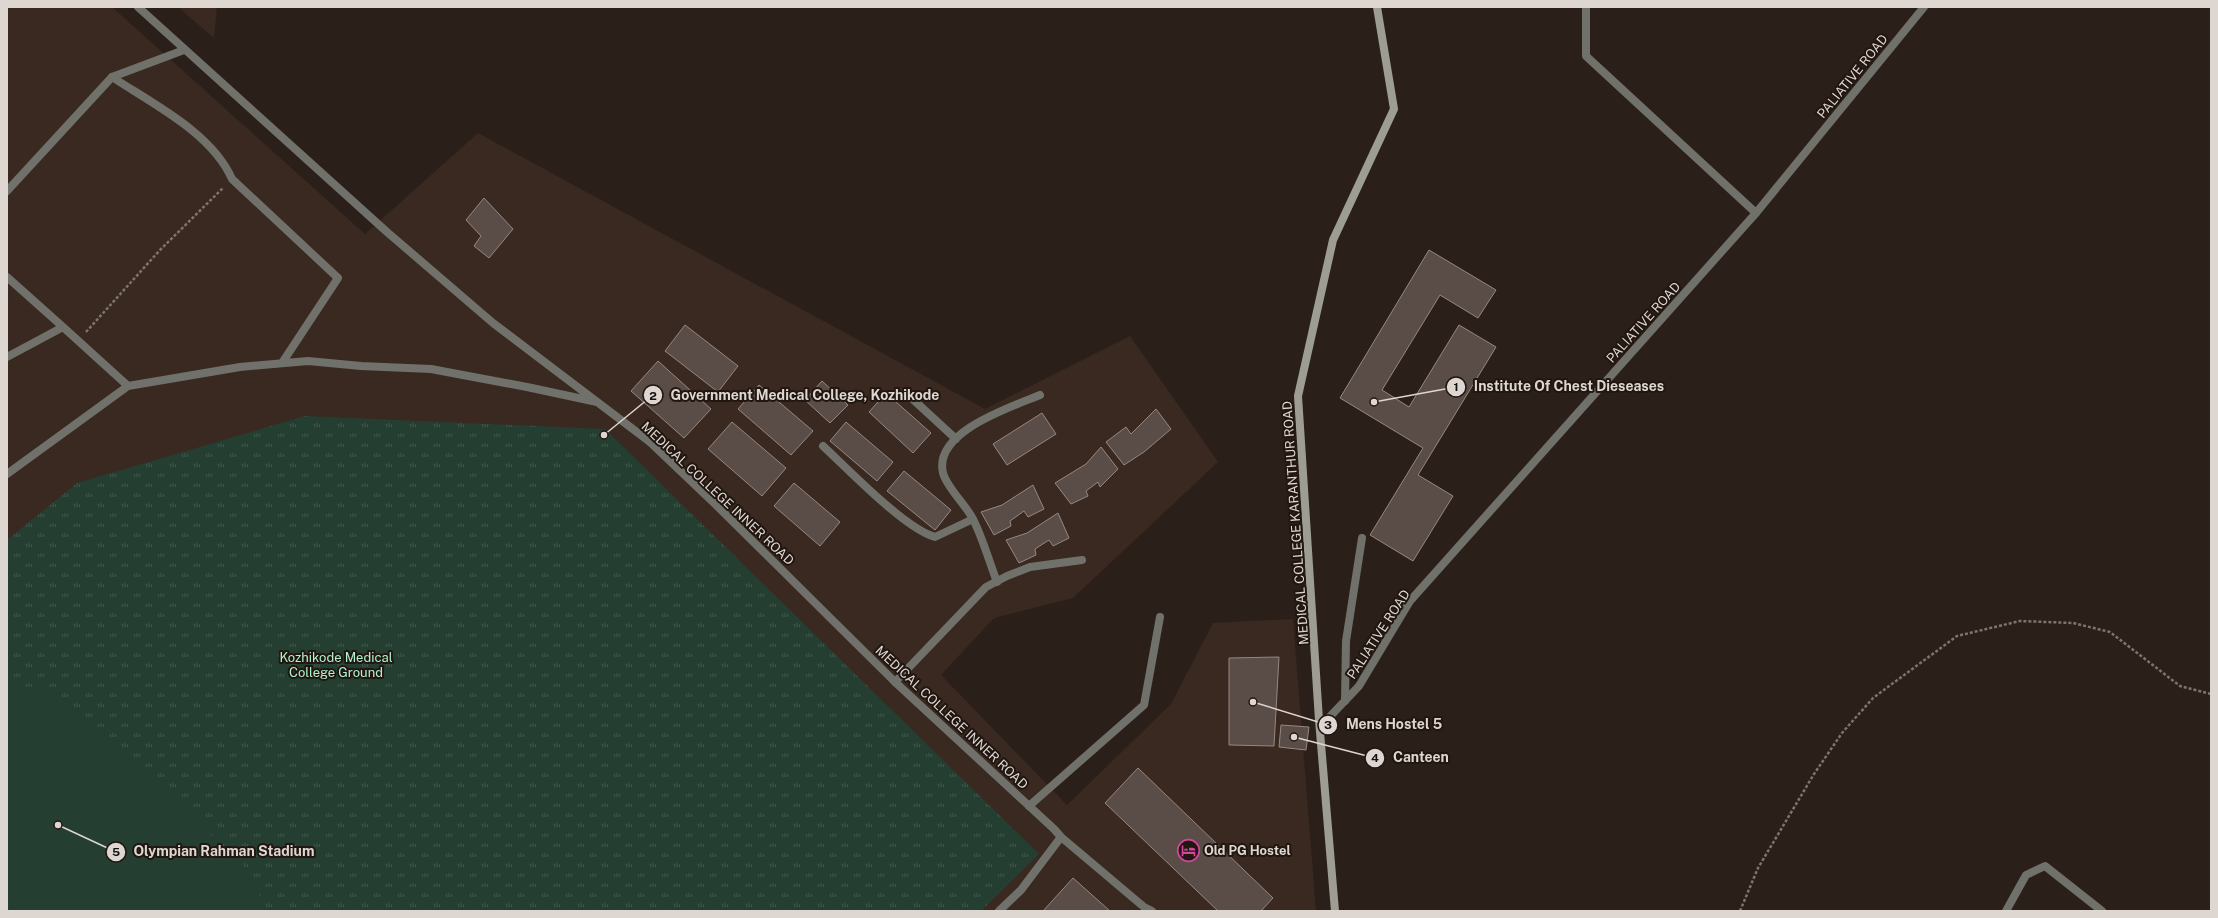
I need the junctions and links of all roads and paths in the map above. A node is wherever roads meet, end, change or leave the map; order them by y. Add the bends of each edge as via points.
1 (138, 7) edge
2 (1377, 7) edge
3 (1586, 7) edge
4 (1924, 7) edge
5 (184, 50) junction
6 (112, 77) junction
7 (232, 179) junction
8 (7, 191) edge
9 (1756, 213) junction
10 (7, 277) edge
11 (63, 327) junction
12 (78, 340) junction
13 (7, 357) edge
14 (282, 364) junction
15 (128, 386) junction
16 (905, 392) dead end
17 (1040, 395) dead end
18 (599, 403) junction
19 (956, 439) junction
20 (822, 446) dead end
21 (7, 474) edge
22 (973, 519) junction
23 (1362, 538) dead end
24 (1082, 560) dead end
25 (997, 582) junction
26 (1160, 617) dead end
27 (895, 682) junction
28 (2211, 694) edge
29 (1345, 701) junction
30 (1320, 726) junction
31 (1029, 806) junction
32 (1061, 838) junction
33 (999, 911) edge
34 (1152, 911) edge
35 (1335, 911) edge
36 (1740, 911) edge
37 (2006, 911) edge
38 (2102, 911) edge

1 - 5 street
2 - 30 main road, MEDICAL COLLEGE KARANTHUR ROAD via 1394,109 1334,240 1298,396
3 - 9 street via 1586,56
4 - 9 street, PALIATIVE ROAD
5 - 6 street
5 - 18 street via 487,318
6 - 7 street via 195,132 226,166
6 - 8 street
7 - 12 path via 160,250
7 - 14 street via 338,278
9 - 29 street, PALIATIVE ROAD via 1410,601 1359,686
10 - 11 street
11 - 12 street
11 - 13 street
12 - 15 street
14 - 15 street, MEDICAL COLLEGE INNER ROAD via 240,367
14 - 18 street, MEDICAL COLLEGE INNER ROAD via 308,361 431,369 528,386
15 - 21 street, MEDICAL COLLEGE INNER ROAD
16 - 19 street
17 - 19 street via 986,418
18 - 27 street, MEDICAL COLLEGE INNER ROAD via 650,442 700,489
19 - 22 street via 949,445 941,461 944,475
20 - 22 street via 879,498 923,533 935,537
22 - 25 street
23 - 29 street via 1346,641
24 - 25 street via 1030,567
25 - 27 street via 986,588
26 - 31 street via 1144,705
27 - 31 street, MEDICAL COLLEGE INNER ROAD
28 - 36 path via 2180,686 2110,632 2073,623 2020,621 1958,636 1873,698 1842,733 1814,774 1758,868
29 - 30 street, PALIATIVE ROAD
30 - 35 main road, MEDICAL COLLEGE KARANTHUR ROAD
31 - 32 street, MEDICAL COLLEGE INNER ROAD
32 - 33 street via 1021,890
32 - 34 street, MEDICAL COLLEGE INNER ROAD
37 - 38 street via 2026,875 2045,866

